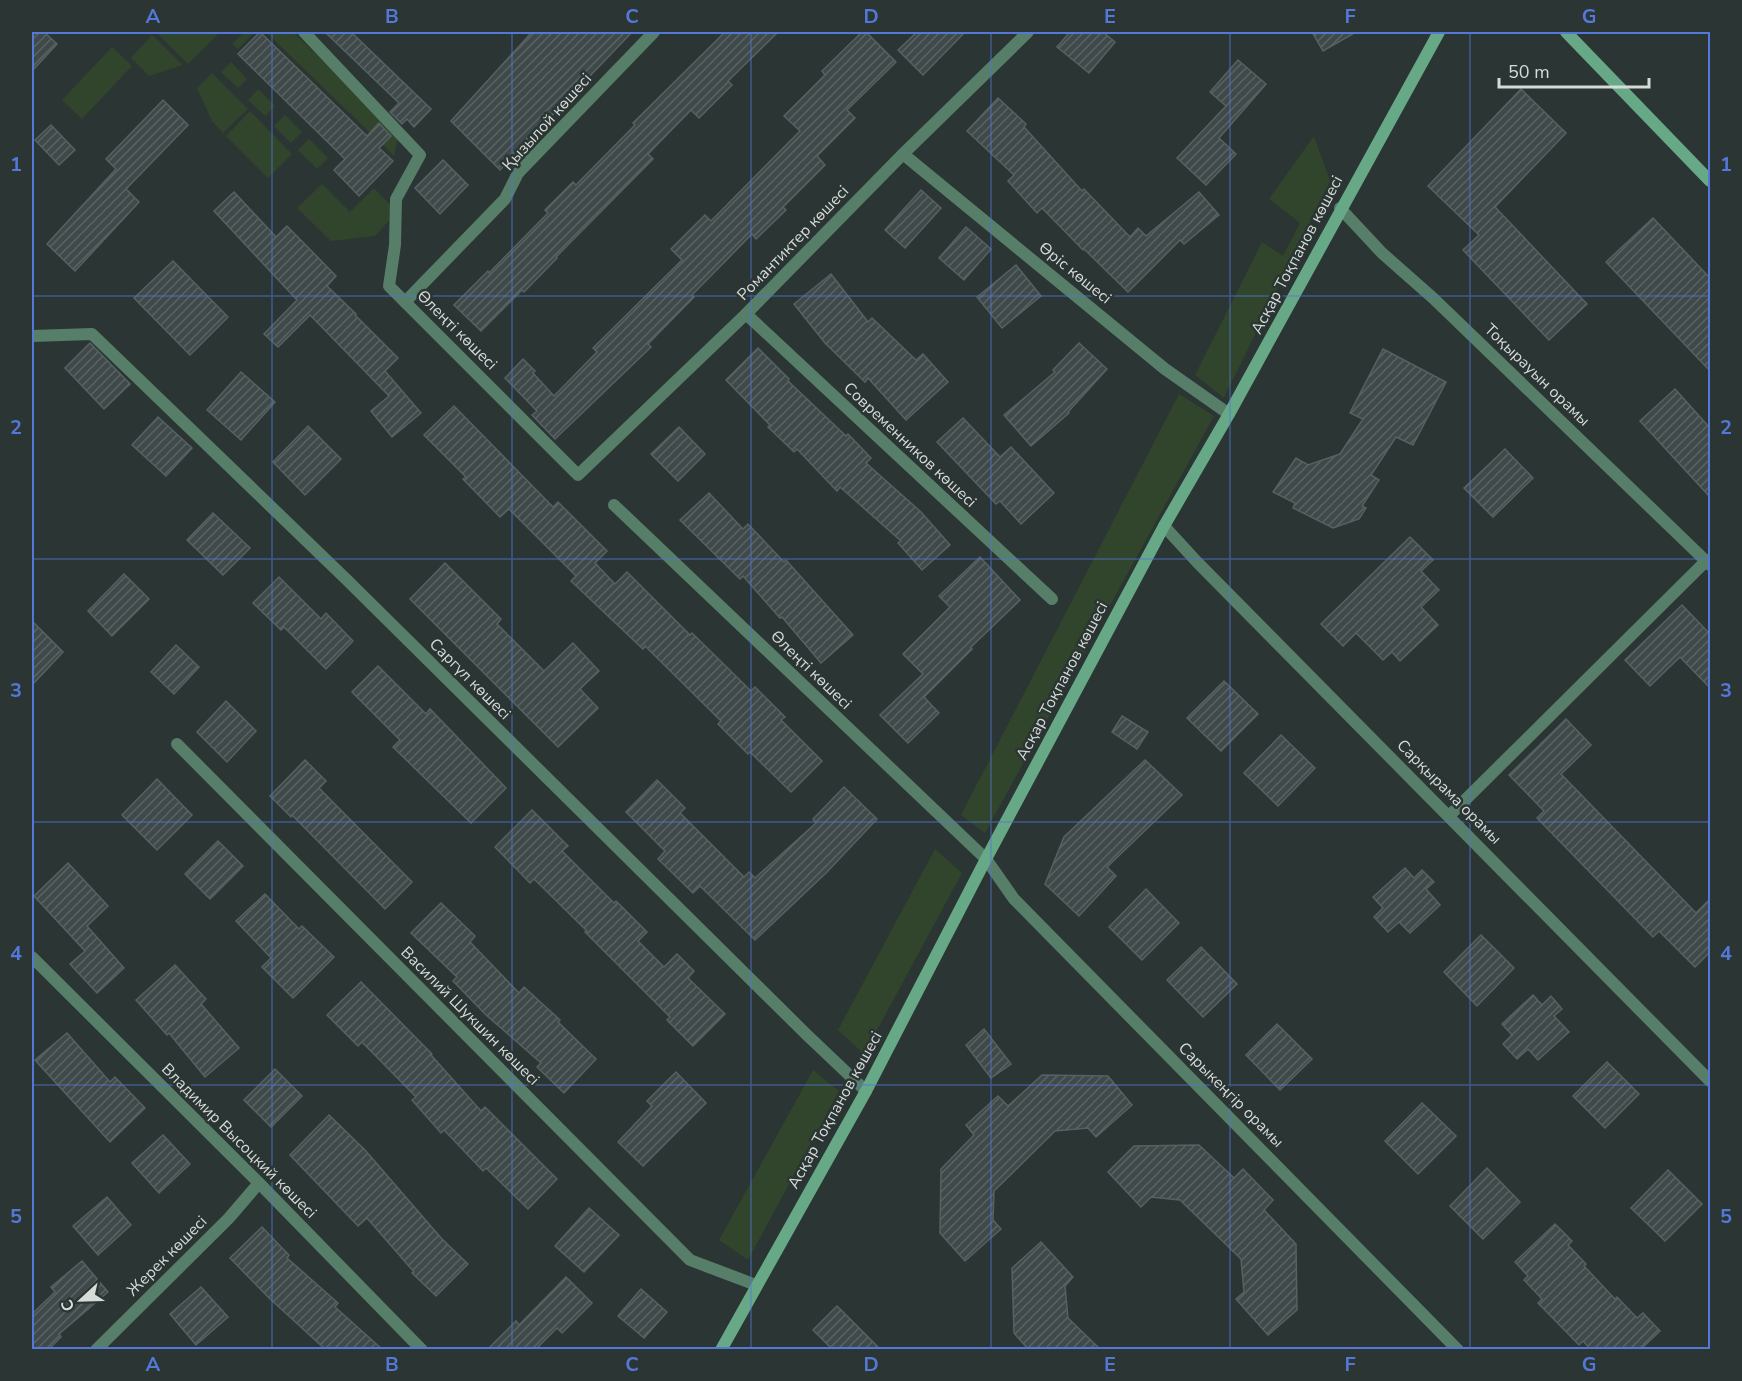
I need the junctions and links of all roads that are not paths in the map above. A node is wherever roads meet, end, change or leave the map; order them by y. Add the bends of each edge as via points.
1 (304, 32) edge
2 (654, 32) edge
3 (1028, 32) edge
4 (1439, 32) edge
5 (1566, 32) edge
6 (903, 154) junction
7 (1710, 182) edge
8 (1340, 208) junction
9 (405, 302) junction
10 (746, 314) junction
11 (32, 336) edge
12 (1229, 414) junction
13 (578, 475) joint
14 (614, 505) dead end
15 (1164, 526) junction
16 (1708, 563) edge
17 (1052, 599) dead end
18 (177, 744) dead end
19 (1449, 816) junction
20 (986, 859) junction
21 (32, 957) edge
22 (1710, 1081) edge
23 (866, 1091) junction
24 (259, 1183) junction
25 (756, 1284) junction
26 (96, 1350) edge
27 (422, 1350) edge
28 (722, 1350) edge
29 (1458, 1350) edge

1 - 9 street, Өлеңті көшесі via 420,155 396,200 389,286
2 - 9 street, Қызылой көшесі via 518,173 505,199
3 - 6 street, Романтиктер көшесі
4 - 8 street, Асқар Тоқпанов көшесі
5 - 7 street
6 - 10 street, Романтиктер көшесі
6 - 12 street, Өріс көшесі via 1165,369
8 - 12 street, Асқар Тоқпанов көшесі
8 - 16 street, Тоқырауын орамы via 1382,253
9 - 13 street, Өлеңті көшесі
10 - 13 street, Романтиктер көшесі
10 - 17 street, Современников көшесі
11 - 23 street, Саргүл көшесі via 92,334
12 - 15 street, Асқар Тоқпанов көшесі
14 - 20 street, Өлеңті көшесі
15 - 19 street, Сарқырама орамы
15 - 20 street, Асқар Тоқпанов көшесі
16 - 19 street
18 - 25 street, Василий Шукшин көшесі via 690,1260
19 - 22 street, Сарқырама орамы
20 - 23 street, Асқар Тоқпанов көшесі
20 - 29 street, Сарыкеңгір орамы via 1014,899
21 - 24 street, Владимир Высоцкий көшесі
23 - 25 street, Асқар Тоқпанов көшесі
24 - 26 street, Жерек көшесі
24 - 27 street, Владимир Высоцкий көшесі
25 - 28 street, Асқар Тоқпанов көшесі

